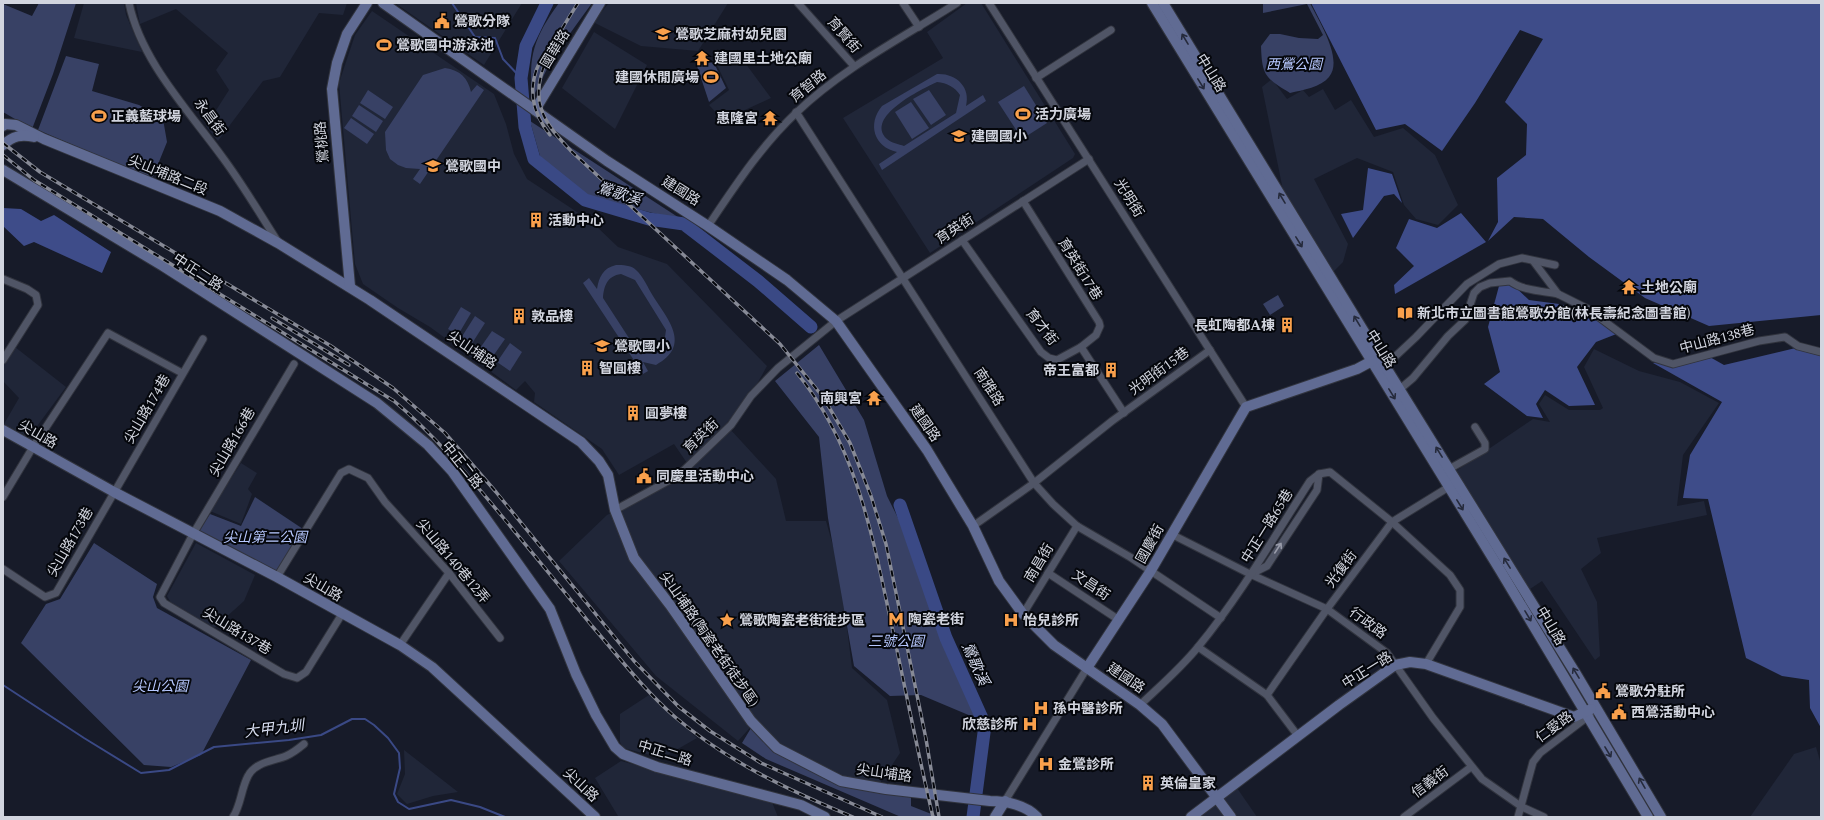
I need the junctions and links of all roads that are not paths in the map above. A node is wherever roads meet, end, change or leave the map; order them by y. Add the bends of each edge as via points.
1 (129, 3) edge
2 (367, 3) edge
3 (384, 3) edge
4 (600, 3) edge
5 (798, 3) edge
6 (903, 3) edge
7 (957, 3) edge
8 (989, 3) edge
9 (1152, 3) edge
10 (1163, 3) edge
11 (919, 28) junction
12 (1111, 30) dead end
13 (854, 66) junction
14 (1036, 78) junction
15 (533, 109) junction
16 (796, 112) junction
17 (4, 124) edge
18 (44, 139) junction
19 (3, 145) edge
20 (1089, 159) junction
21 (3, 170) edge
22 (1022, 201) junction
23 (1289, 217) junction
24 (708, 226) junction
25 (962, 240) junction
26 (278, 242) junction
27 (1534, 262) junction
28 (1555, 265) dead end
29 (903, 278) junction
30 (3, 279) edge
31 (350, 286) junction
32 (1558, 294) junction
33 (836, 321) junction
34 (203, 339) dead end
35 (1081, 348) junction
36 (1210, 350) junction
37 (1821, 352) edge
38 (3, 360) edge
39 (1372, 361) junction
40 (294, 364) dead end
41 (1385, 366) junction
42 (182, 373) junction
43 (1400, 389) junction
44 (1246, 407) junction
45 (1124, 413) junction
46 (1475, 427) dead end
47 (3, 430) edge
48 (33, 447) junction
49 (1449, 469) junction
50 (1034, 483) junction
51 (1453, 484) junction
52 (114, 492) junction
53 (3, 497) edge
54 (615, 510) junction
55 (1392, 522) junction
56 (973, 526) junction
57 (1077, 526) junction
58 (193, 534) junction
59 (1171, 534) junction
60 (3, 569) edge
61 (1150, 572) junction
62 (448, 573) junction
63 (1048, 573) junction
64 (1250, 574) junction
65 (277, 577) junction
66 (1327, 609) junction
67 (342, 614) junction
68 (1023, 614) junction
69 (1221, 618) junction
70 (1119, 620) junction
71 (500, 638) dead end
72 (400, 646) junction
73 (1198, 647) junction
74 (1426, 664) junction
75 (1395, 665) junction
76 (1087, 668) junction
77 (1267, 694) junction
78 (1140, 705) junction
79 (1595, 707) junction
80 (1587, 715) junction
81 (1298, 736) junction
82 (304, 744) dead end
83 (806, 763) joint
84 (1472, 767) junction
85 (1217, 797) junction
86 (1005, 801) junction
87 (1522, 807) junction
88 (233, 817) edge
89 (595, 817) edge
90 (825, 817) edge
91 (995, 817) edge
92 (1037, 817) edge
93 (1191, 817) edge
94 (1231, 817) edge
95 (1404, 817) edge
96 (1518, 817) edge
97 (1544, 817) edge
98 (1648, 817) edge
99 (1661, 817) edge

1 - 26 street, 永昌街 via 151,59 225,160
2 - 31 street, 鶯桃路 via 347,34 337,63 332,89
3 - 15 street, 建國路
4 - 15 street, 國華路
5 - 13 street, 育賢街
6 - 11 street
7 - 11 street, 育智路
8 - 14 street, 光明街
9 -> 23 street, 中山路
23 -> 10 street, 中山路
11 - 13 street, 育智路
12 - 14 street
13 - 16 street, 育智路
14 - 20 street, 光明街
15 - 24 street, 建國路 via 607,162
16 - 24 street, 育智路 via 767,142
16 - 29 street, 南雅路
17 - 18 street via 16,125
18 - 19 street via 22,135 12,138
18 - 26 street, 尖山埔路二段 via 220,211
20 - 22 street, 育英街
20 - 36 street, 光明街
21 - 90 street, 中正二路 via 163,266 377,403 428,445 452,471 550,609 576,674 593,708 615,747 623,754 657,767 801,805
22 - 25 street, 育英街
22 - 35 street, 育英街17巷 via 1099,322 1096,335
23 -> 39 street, 中山路
41 -> 23 street, 中山路
24 - 33 street, 建國路 via 787,280
25 - 29 street, 育英街
25 - 35 street, 育才街 via 1041,352 1057,360
26 - 31 street, 尖山埔路
27 - 28 street
27 - 32 street, 中山路138巷
27 - 41 street via 1522,258 1499,264 1467,284
29 - 33 street, 育英街
29 - 50 street, 南雅路
30 - 38 street via 36,295 38,305
31 - 54 street, 尖山埔路 via 581,442 608,475
32 - 37 street, 中山路138巷 via 1588,309 1654,358 1673,364 1759,341 1785,337 1798,346
32 - 43 street via 1515,285 1510,281 1480,287 1474,294 1465,320 1448,336 1414,378
33 - 54 street, 育英街 via 778,368 751,396 731,425 679,475
33 - 56 street, 建國路 via 927,450
34 - 42 street, 尖山路174巷
35 - 45 street
36 - 44 street, 光明街
36 - 45 street, 光明街15巷
39 - 41 street
39 - 44 street via 1357,369
39 -> 51 street, 中山路
40 - 58 street, 尖山路166巷
41 - 43 street, 中山路
42 - 48 street via 108,333
42 - 52 street, 尖山路174巷
49 -> 43 street, 中山路
44 - 59 street, 國慶街
45 - 50 street, 光明街15巷
46 - 49 street via 1485,443 1485,449
47 - 48 street, 尖山路
48 - 52 street, 尖山路
48 - 53 street
49 - 51 street, 中山路
50 - 56 street, 光明街15巷
50 - 57 street, 南雅路
51 - 55 street, 光復街
79 -> 51 street, 中山路
51 -> 80 street, 中山路
52 - 58 street, 尖山路
52 - 60 street, 尖山路173巷 via 56,594 45,597
54 - 83 street, 尖山埔路(陶瓷老街徒步區) via 634,558 751,721 776,748
55 - 64 street, 中正一路65巷 via 1330,472 1319,474 1310,481
55 - 66 street, 光復街
55 - 74 street, 中正一路65巷 via 1450,575 1460,590 1460,607
56 - 68 street, 建國路 via 1000,581
57 - 61 street, 南雅路 via 1130,557
57 - 63 street, 南昌街
58 - 65 street, 尖山路
58 - 67 street, 尖山路137巷 via 160,597 164,603 284,674 296,678 306,672
59 - 61 street, 國慶街
59 - 64 street, 行政路
61 - 69 street, 南雅路
61 - 70 street, 國慶街
62 - 65 street, 尖山路140巷12弄 via 385,502 368,478 349,470 341,473
62 - 71 street, 尖山路140巷12弄
62 - 72 street
63 - 68 street, 南昌街
63 - 70 street, 文昌街
64 - 66 street, 行政路
64 - 69 street, 中正一路65巷
65 - 67 street, 尖山路
66 - 75 street, 行政路 via 1387,653
66 - 77 street, 光復街
67 - 72 street, 尖山路
68 - 76 street, 建國路 via 1054,645
69 - 73 street, 中正一路65巷
70 - 76 street, 國慶街
72 - 89 street, 尖山路 via 432,667
73 - 77 street
73 - 78 street, 中正一路65巷 via 1183,665
74 - 75 street, 中正一路 via 1410,662
74 - 80 street, 中正一路 via 1574,717
75 - 81 street, 中正一路
75 - 84 street, 行政路
76 - 78 street, 建國路
76 - 86 street, 國慶街
77 - 81 street
78 - 85 street, 建國路 via 1162,724
79 - 80 street, 中正一路
99 -> 79 street
80 - 87 street, 仁愛路 via 1540,753 1533,762
80 -> 98 street
81 - 85 street, 中正一路
82 - 88 street via 293,753 260,764 248,775
83 - 86 street, 尖山埔路 via 841,781 886,789
84 - 87 street, 行政路 via 1497,791
84 - 95 street, 信義街
85 - 93 street, 中正一路
85 - 94 street, 建國路
86 - 91 street, 國慶街
86 - 92 street via 1033,812
87 - 96 street, 仁愛路
87 - 97 street, 行政路

